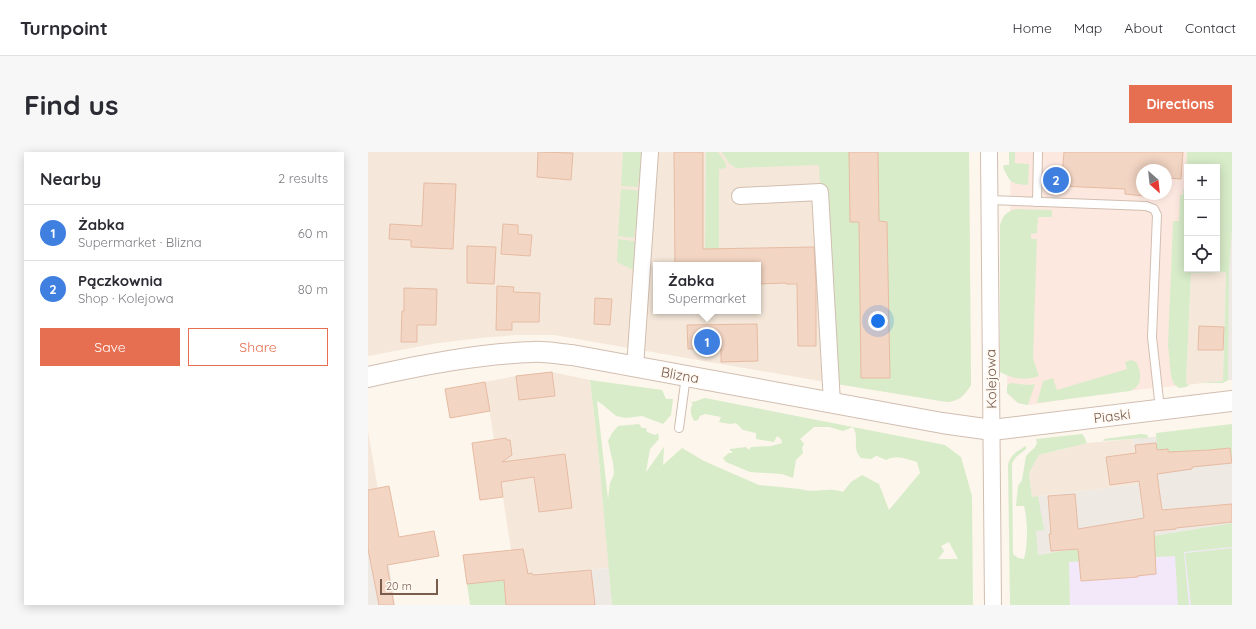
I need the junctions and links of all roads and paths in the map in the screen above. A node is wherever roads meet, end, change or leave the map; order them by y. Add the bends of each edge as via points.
1 (650, 152) edge
2 (989, 152) edge
3 (1038, 152) edge
4 (740, 196) dead end
5 (989, 200) junction
6 (1037, 202) junction
7 (635, 367) junction
8 (686, 376) junction
9 (368, 377) edge
10 (1232, 401) edge
11 (832, 402) junction
12 (1160, 410) junction
13 (679, 428) dead end
14 (992, 430) junction
15 (993, 605) edge

1 - 7 street
2 - 5 street, Kolejowa
3 - 6 lane
4 - 11 street via 820,192
5 - 6 lane
5 - 14 street, Kolejowa
6 - 12 lane via 1146,206 1154,209 1157,215 1152,338
7 - 8 street, Blizna
7 - 9 street, Blizna via 572,355 533,352 475,357
8 - 11 street, Blizna
8 - 13 lane
10 - 12 street, Piaski
11 - 14 street, Blizna
12 - 14 street, Piaski
14 - 15 street, Kolejowa

